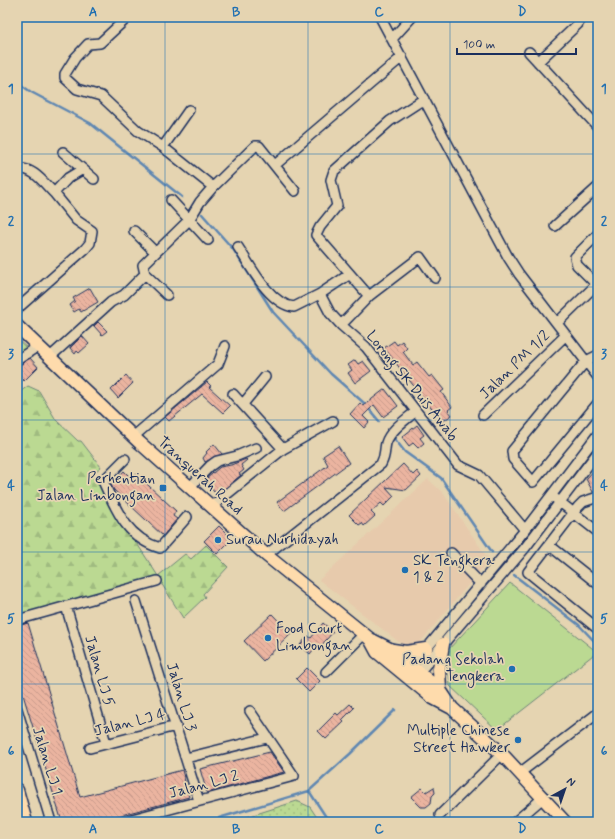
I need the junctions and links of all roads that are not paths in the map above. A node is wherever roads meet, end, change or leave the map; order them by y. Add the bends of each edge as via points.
1 (128, 17) edge
2 (380, 17) edge
3 (412, 17) edge
4 (578, 24) dead end
5 (392, 38) junction
6 (529, 52) dead end
7 (402, 57) junction
8 (538, 62) junction
9 (424, 99) junction
10 (189, 110) dead end
11 (598, 127) edge
12 (163, 147) junction
13 (63, 152) dead end
14 (276, 165) junction
15 (17, 169) edge
16 (83, 169) junction
17 (94, 179) dead end
18 (213, 187) junction
19 (598, 187) edge
20 (294, 191) dead end
21 (54, 193) junction
22 (171, 200) dead end
23 (189, 220) junction
24 (555, 226) dead end
25 (134, 232) dead end
26 (598, 234) edge
27 (208, 240) dead end
28 (238, 247) dead end
29 (154, 252) junction
30 (145, 274) junction
31 (350, 274) junction
32 (435, 278) dead end
33 (597, 284) edge
34 (320, 294) junction
35 (167, 295) dead end
36 (369, 296) junction
37 (17, 309) edge
38 (557, 323) junction
39 (341, 325) junction
40 (17, 326) edge
41 (566, 335) junction
42 (38, 346) junction
43 (225, 346) dead end
44 (598, 355) edge
45 (50, 357) junction
46 (17, 360) edge
47 (586, 361) junction
48 (265, 377) dead end
49 (598, 377) edge
50 (233, 394) dead end
51 (598, 403) edge
52 (243, 404) junction
53 (416, 411) junction
54 (483, 415) dead end
55 (333, 421) dead end
56 (598, 434) edge
57 (133, 437) junction
58 (256, 448) dead end
59 (283, 449) junction
60 (598, 452) edge
61 (124, 459) dead end
62 (189, 488) junction
63 (552, 496) junction
64 (598, 497) edge
65 (560, 502) junction
66 (211, 507) junction
67 (574, 513) junction
68 (187, 517) dead end
69 (525, 530) junction
70 (598, 532) edge
71 (549, 545) junction
72 (451, 553) dead end
73 (266, 555) junction
74 (157, 581) dead end
75 (481, 584) junction
76 (598, 584) edge
77 (136, 601) dead end
78 (66, 606) junction
79 (17, 620) edge
80 (598, 629) edge
81 (367, 637) junction
82 (443, 644) junction
83 (426, 649) junction
84 (392, 650) junction
85 (326, 672) dead end
86 (412, 674) junction
87 (440, 690) junction
88 (452, 708) junction
89 (17, 709) edge
90 (250, 711) dead end
91 (598, 713) edge
92 (176, 726) junction
93 (267, 738) junction
94 (106, 743) junction
95 (90, 748) dead end
96 (502, 754) junction
97 (186, 758) junction
98 (521, 772) junction
99 (17, 790) edge
100 (544, 797) junction
101 (199, 801) junction
102 (440, 815) dead end
103 (26, 822) edge
104 (51, 822) edge
105 (121, 822) edge
106 (515, 822) edge
107 (565, 822) edge

1 - 12 street via 100,43 88,44 75,58 65,78 77,89 101,96 138,131
2 - 5 street
3 - 5 street
4 - 8 street
5 - 7 street
6 - 8 street
7 - 9 street
7 - 14 street
8 - 11 street
9 - 31 street via 390,121 332,174 337,206 316,235
9 - 38 street via 508,257
10 - 12 street
12 - 18 street
13 - 16 street
14 - 18 street via 259,146 255,146
14 - 20 street
15 - 21 street via 30,171
16 - 17 street
16 - 21 street via 68,178
18 - 23 street
19 - 24 street
21 - 37 street via 76,220 90,229 93,236 85,249
22 - 23 street
23 - 27 street
23 - 29 street
25 - 29 street
26 - 33 street via 575,257 577,265
28 - 34 street via 269,294 289,306 294,307
29 - 30 street via 143,265
30 - 35 street
30 - 45 street
31 - 34 street
31 - 36 street
32 - 36 street via 420,257
33 - 38 street
34 - 39 street, Lorong SK Duis Awab via 330,313
36 - 39 street
38 - 41 street
39 - 53 street, Lorong SK Duis Awab via 366,347
40 - 42 main road, Tranquerah Road
41 - 47 street
41 - 54 street, Jalan PM 1/2
42 - 45 main road, Tranquerah Road
42 - 46 street
43 - 57 street via 218,364
44 - 47 street
45 - 57 main road, Tranquerah Road
47 - 49 street
47 - 51 street via 512,451 514,458 533,482
48 - 52 street
50 - 52 street
52 - 59 street
53 - 69 street, Lorong SK Duis Awab via 458,465 479,475
53 - 73 street via 390,435 381,464
55 - 59 street
56 - 63 street
57 - 62 main road, Tranquerah Road
58 - 62 street via 217,461
59 - 66 street
60 - 65 street
61 - 68 street via 103,481 121,520 146,544 160,548
62 - 66 main road, Tranquerah Road
63 - 65 street
63 - 69 street
64 - 67 street via 583,502
65 - 67 street
65 - 82 street via 520,554
66 - 73 main road, Tranquerah Road
67 - 70 street
67 - 71 street
69 - 75 street
71 - 76 street
71 - 80 street via 528,572
72 - 75 street
73 - 81 main road, Tranquerah Road
74 - 78 street
75 - 83 street
77 - 92 street, Jalan LJ 3
78 - 79 street
78 - 94 street, Jalan LJ 5
81 - 84 main road, Tranquerah Road
81 - 85 street
81 - 86 main road, Tranquerah Road via 377,652
82 - 86 street
82 - 87 main road via 439,669
83 - 84 main road via 406,652
83 - 86 street
84 - 86 main road, Tranquerah Road
86 - 87 main road, Tranquerah Road
86 - 88 main road, Tranquerah Road via 433,698
87 - 88 main road, Tranquerah Road
88 - 96 main road, Tranquerah Road
89 - 104 street, Jalan LJ 1
90 - 93 street
91 - 98 street
92 - 94 street, Jalan LJ 4
92 - 97 street, Jalan LJ 3
93 - 97 street
93 - 101 street, Jalan LJ 2 via 294,776
94 - 95 street, Jalan LJ 4
96 - 98 main road, Tranquerah Road
96 - 102 street
97 - 101 street, Jalan LJ 3
98 - 100 main road, Tranquerah Road
99 - 103 main road
100 - 106 street
100 - 107 main road, Tranquerah Road
101 - 105 street, Jalan LJ 2

